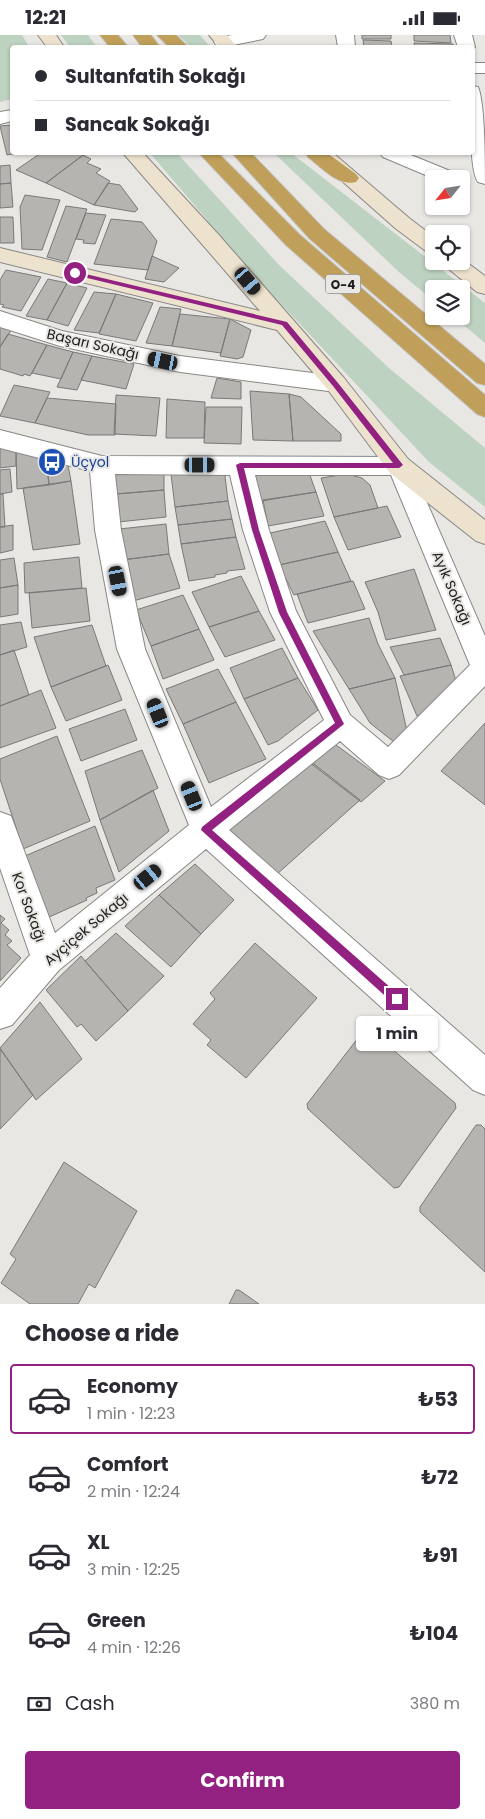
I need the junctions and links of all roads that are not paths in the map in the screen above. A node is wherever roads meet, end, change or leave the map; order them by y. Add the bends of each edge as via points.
1 (109, 35) edge
2 (166, 35) edge
3 (257, 35) edge
4 (223, 41) edge
5 (117, 45) edge
6 (177, 45) edge
7 (475, 111) edge
8 (134, 155) edge
9 (210, 155) edge
10 (242, 155) edge
11 (319, 155) edge
12 (324, 155) edge
13 (395, 155) edge
14 (431, 170) edge
15 (349, 177) junction
16 (485, 178) edge
17 (470, 185) edge
18 (485, 191) edge
19 (425, 240) edge
20 (0, 255) edge
21 (463, 270) edge
22 (485, 287) edge
23 (0, 319) edge
24 (284, 324) junction
25 (485, 377) edge
26 (336, 384) junction
27 (485, 408) edge
28 (0, 439) edge
29 (102, 465) junction
30 (240, 465) junction
31 (399, 465) junction
32 (485, 534) edge
33 (340, 724) junction
34 (0, 826) edge
35 (206, 830) junction
36 (48, 959) junction
37 (0, 1013) edge
38 (485, 1078) edge

1 - 5 highway
2 - 6 highway
3 - 4 street
7 - 16 street
8 - 24 main road
9 - 27 highway, O-4 via 293,240
10 - 25 highway, O-4 via 317,234
11 - 15 highway
12 - 15 main road
13 - 14 street
15 - 19 main road
17 - 18 street
20 - 24 main road
21 - 22 main road
23 - 26 street, Başarı Sokağı via 60,338 180,364
24 - 26 main road
26 - 31 main road
28 - 29 street
29 - 30 street
29 - 35 street via 108,530 131,649
30 - 31 street
30 - 33 street via 256,530 283,613
31 - 32 main road
31 - 33 street, Ayık Sokağı via 485,668 389,766
33 - 35 street, Ayçiçek Sokağı
34 - 36 street, Kor Sokağı
35 - 36 street, Ayçiçek Sokağı
35 - 38 street
36 - 37 street, Ayçiçek Sokağı

